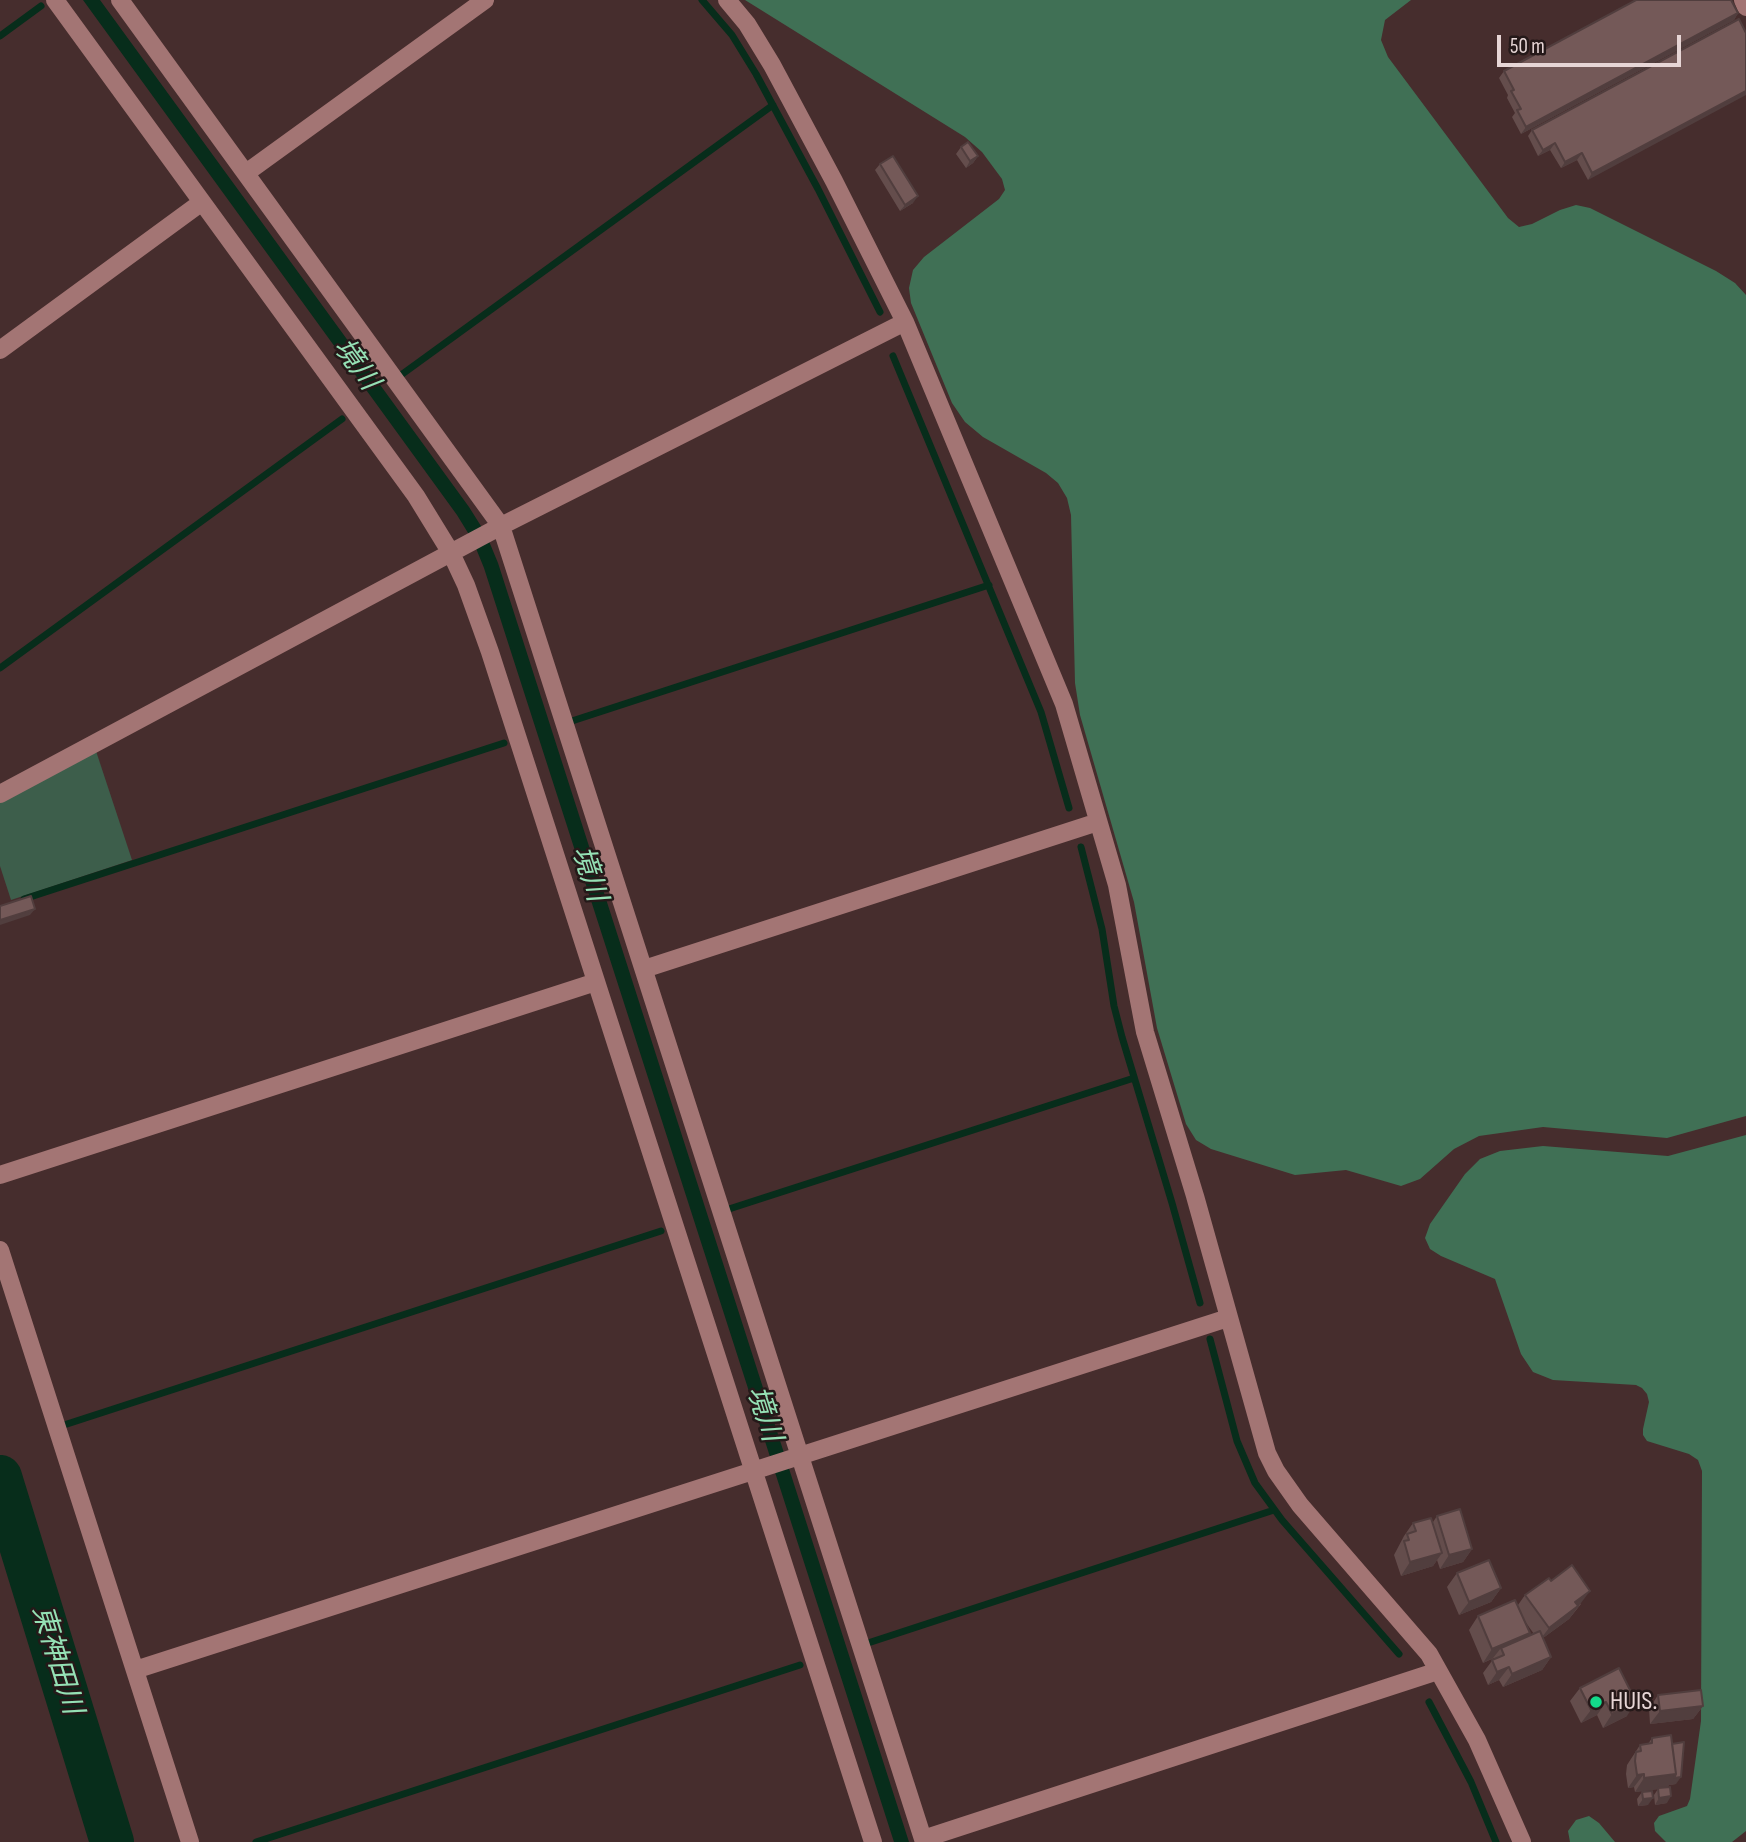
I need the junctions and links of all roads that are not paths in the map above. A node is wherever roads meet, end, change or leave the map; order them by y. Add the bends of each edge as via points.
1 (55, 0) edge
2 (120, 0) edge
3 (485, 0) edge
4 (727, 0) edge
5 (1743, 0) edge
6 (1746, 7) edge
7 (246, 173) junction
8 (202, 202) junction
9 (905, 322) junction
10 (0, 349) edge
11 (497, 528) junction
12 (458, 549) junction
13 (0, 794) edge
14 (1098, 822) junction
15 (644, 969) junction
16 (596, 982) junction
17 (0, 1175) edge
18 (0, 1250) edge
19 (1228, 1318) junction
20 (796, 1456) junction
21 (760, 1467) junction
22 (135, 1670) junction
23 (1438, 1671) junction
24 (924, 1840) edge
25 (190, 1842) edge
26 (873, 1842) edge
27 (1522, 1842) edge

1 - 8 street
2 - 7 street
3 - 7 street
4 - 9 street via 772,65
5 - 6 street
7 - 11 street
8 - 10 street
8 - 12 street
9 - 11 street
9 - 14 street via 1064,704
11 - 12 street
11 - 15 street
12 - 13 street
12 - 16 street
14 - 15 street
14 - 19 street via 1121,905 1145,1031
15 - 20 street
16 - 17 street
16 - 21 street
18 - 22 street
19 - 20 street
19 - 23 street via 1260,1433 1276,1471 1417,1639
20 - 21 street
20 - 24 street
21 - 22 street
21 - 26 street
22 - 25 street
23 - 24 street
23 - 27 street via 1477,1740

